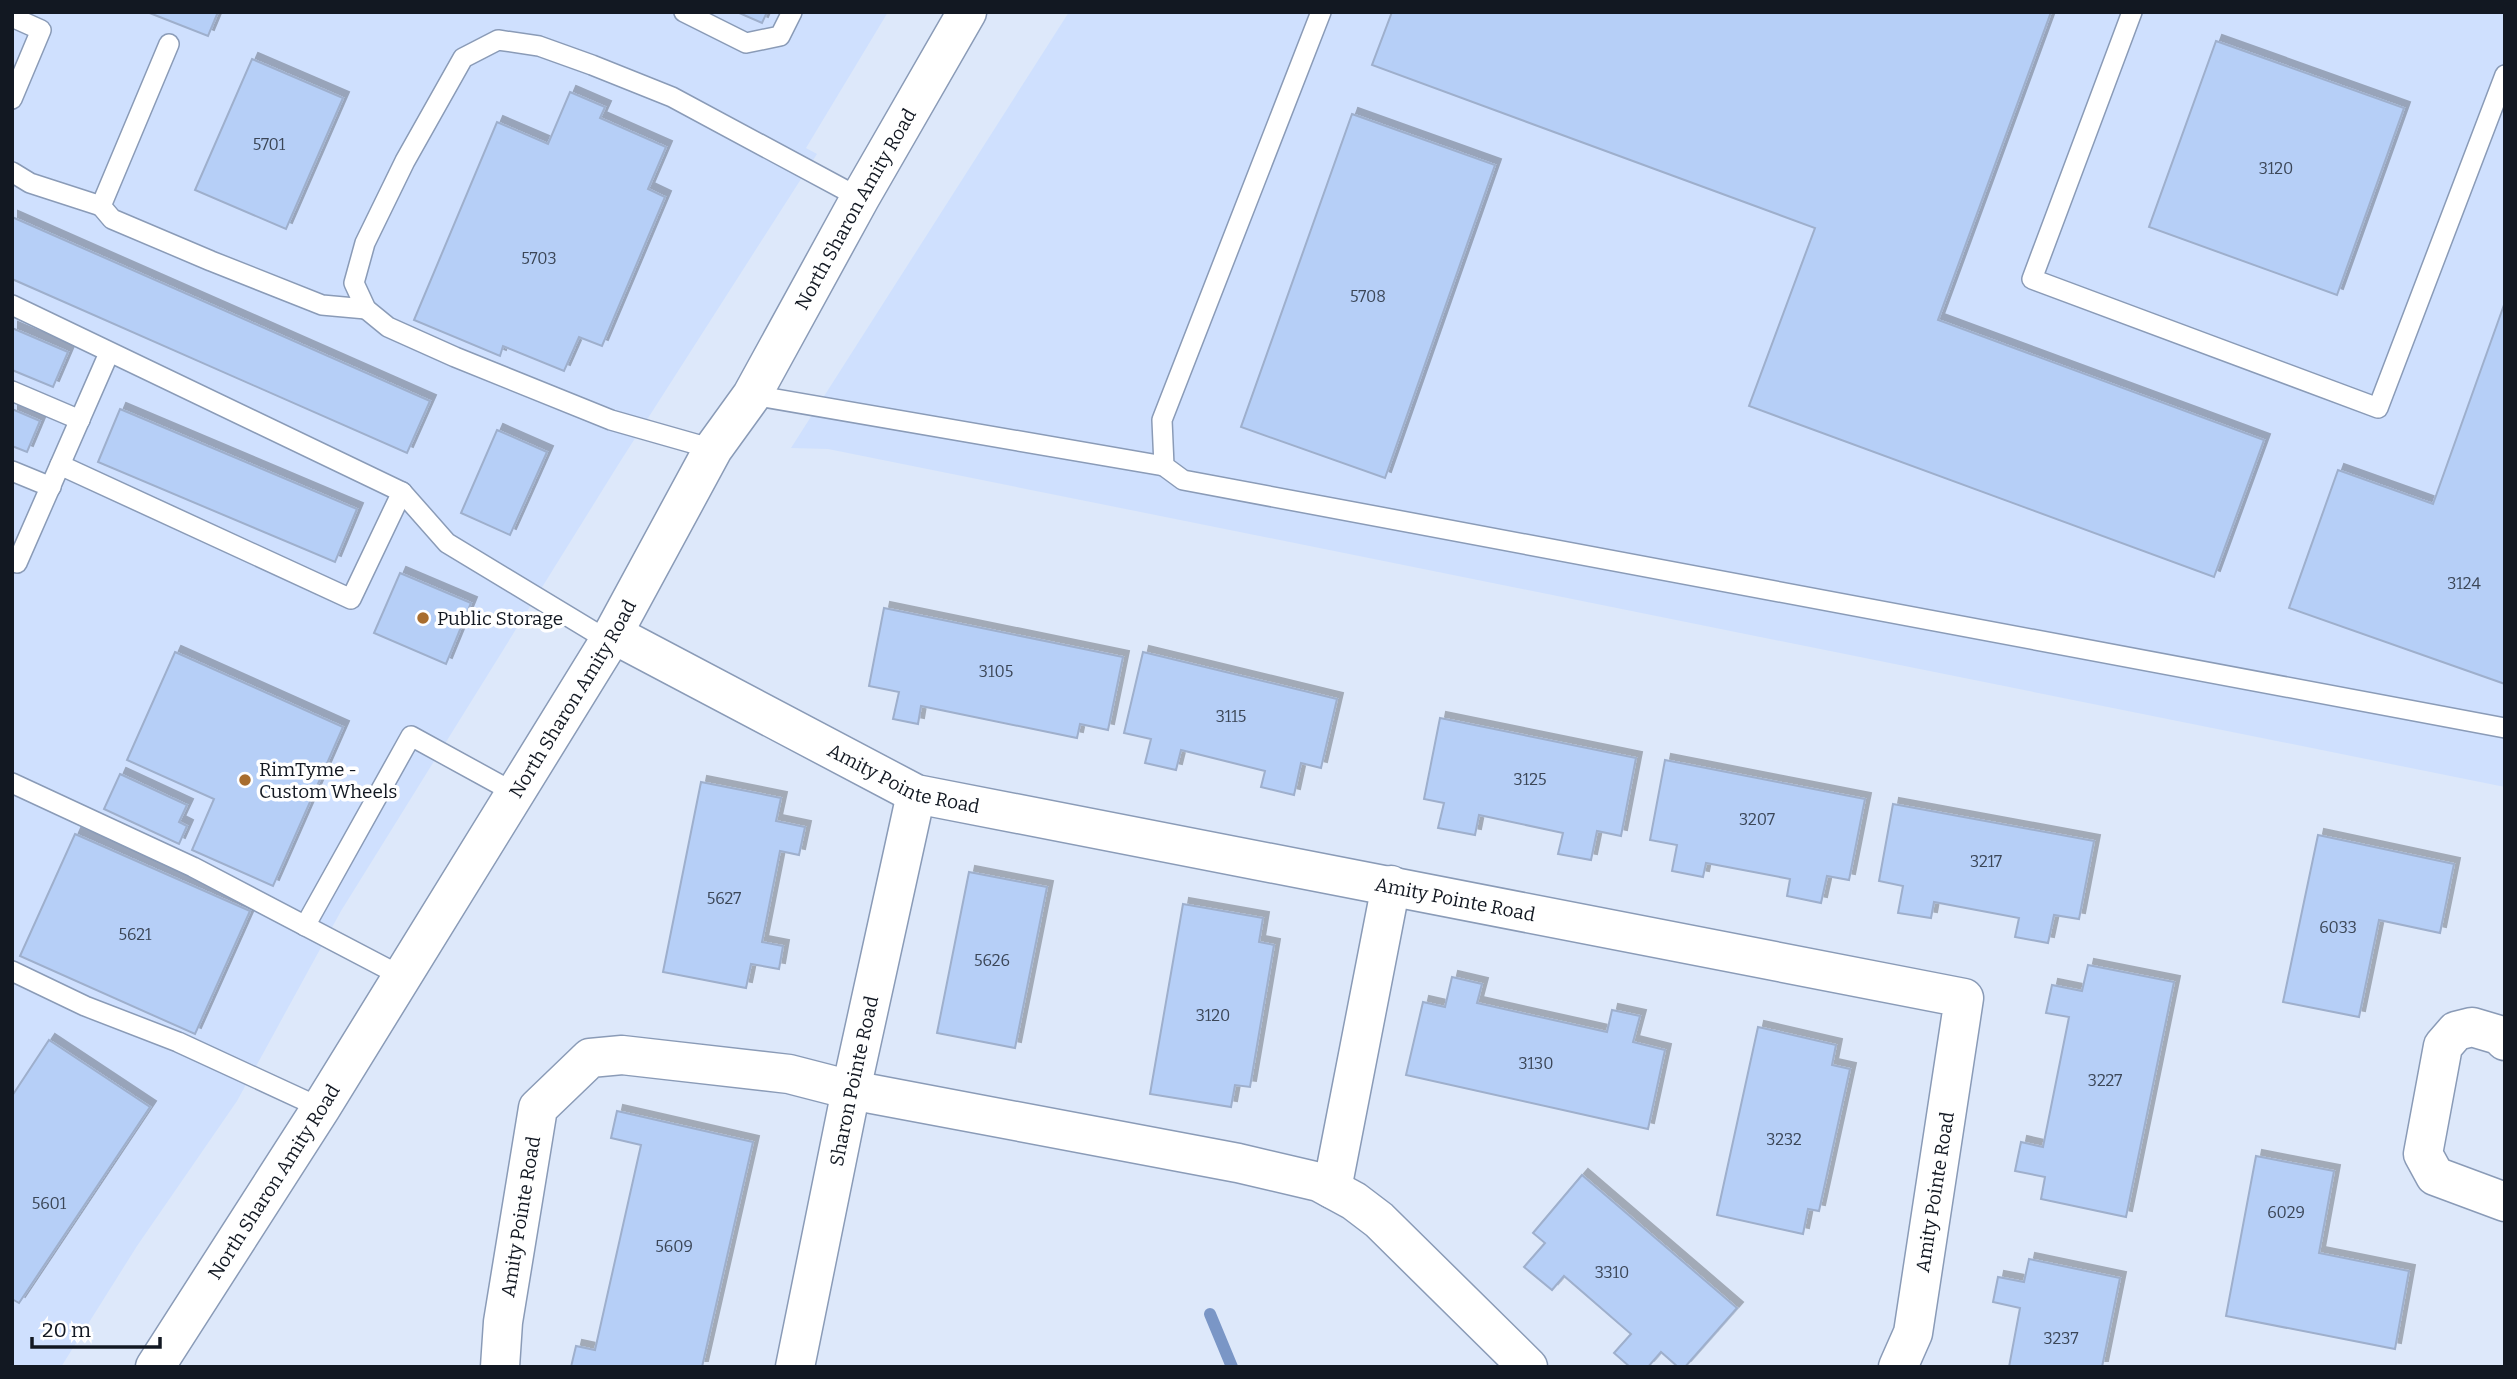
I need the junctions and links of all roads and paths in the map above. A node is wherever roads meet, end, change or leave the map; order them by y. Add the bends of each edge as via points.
1 (684, 12) edge
2 (792, 12) edge
3 (1321, 12) edge
4 (2132, 12) edge
5 (964, 14) edge
6 (12, 17) edge
7 (169, 44) dead end
8 (2505, 75) edge
9 (12, 99) edge
10 (12, 172) edge
11 (859, 198) junction
12 (101, 206) junction
13 (12, 305) edge
14 (366, 309) junction
15 (109, 353) junction
16 (12, 391) edge
17 (752, 395) junction
18 (80, 420) junction
19 (713, 449) junction
20 (60, 465) junction
21 (1164, 466) junction
22 (12, 471) edge
23 (51, 488) junction
24 (402, 492) junction
25 (14, 567) edge
26 (611, 637) junction
27 (2505, 728) edge
28 (12, 783) edge
29 (515, 793) junction
30 (916, 794) junction
31 (1391, 885) junction
32 (305, 926) junction
33 (12, 971) edge
34 (401, 976) junction
35 (2505, 1041) edge
36 (851, 1090) junction
37 (321, 1108) junction
38 (1332, 1189) junction
39 (2505, 1202) edge
40 (155, 1367) edge
41 (500, 1367) edge
42 (795, 1367) edge
43 (1528, 1367) edge
44 (1898, 1367) edge

1 - 2 lane via 746,44 780,36
3 - 21 lane via 1162,421
4 - 8 lane via 2032,279 2378,408
5 - 11 street, North Sharon Amity Road
6 - 9 lane via 41,30
7 - 12 lane
10 - 12 lane via 30,183
11 - 14 lane via 672,97 539,46 498,40 463,58 393,184 365,243 354,283
11 - 17 street, North Sharon Amity Road
12 - 14 lane via 113,219 211,261 322,304
13 - 15 lane
14 - 19 lane via 388,327 467,362 611,420
15 - 18 lane
15 - 24 lane
16 - 18 lane
17 - 19 street, North Sharon Amity Road
17 - 21 lane
18 - 20 lane
19 - 26 street, North Sharon Amity Road
20 - 23 lane
20 - 24 lane via 351,599
21 - 27 lane via 1183,480
22 - 23 lane
23 - 25 lane
24 - 26 lane via 447,543
26 - 29 street, North Sharon Amity Road
26 - 30 street, Amity Pointe Road
28 - 32 lane via 194,867
29 - 32 lane via 411,736
29 - 34 street, North Sharon Amity Road
30 - 31 street, Amity Pointe Road
30 - 36 street, Sharon Pointe Road
31 - 38 street
31 - 44 street, Amity Pointe Road via 1964,998 1913,1334
32 - 34 lane
33 - 37 lane
34 - 37 street, North Sharon Amity Road
35 - 39 street via 2472,1027 2456,1031 2443,1046 2423,1154 2435,1175
36 - 38 street, Amity Pointe Road via 1238,1163
36 - 41 street, Amity Pointe Road via 789,1074 622,1055 590,1058 538,1108 506,1301
36 - 42 street, Sharon Pointe Road
37 - 40 street, North Sharon Amity Road
38 - 43 street, Amity Pointe Road via 1379,1220

